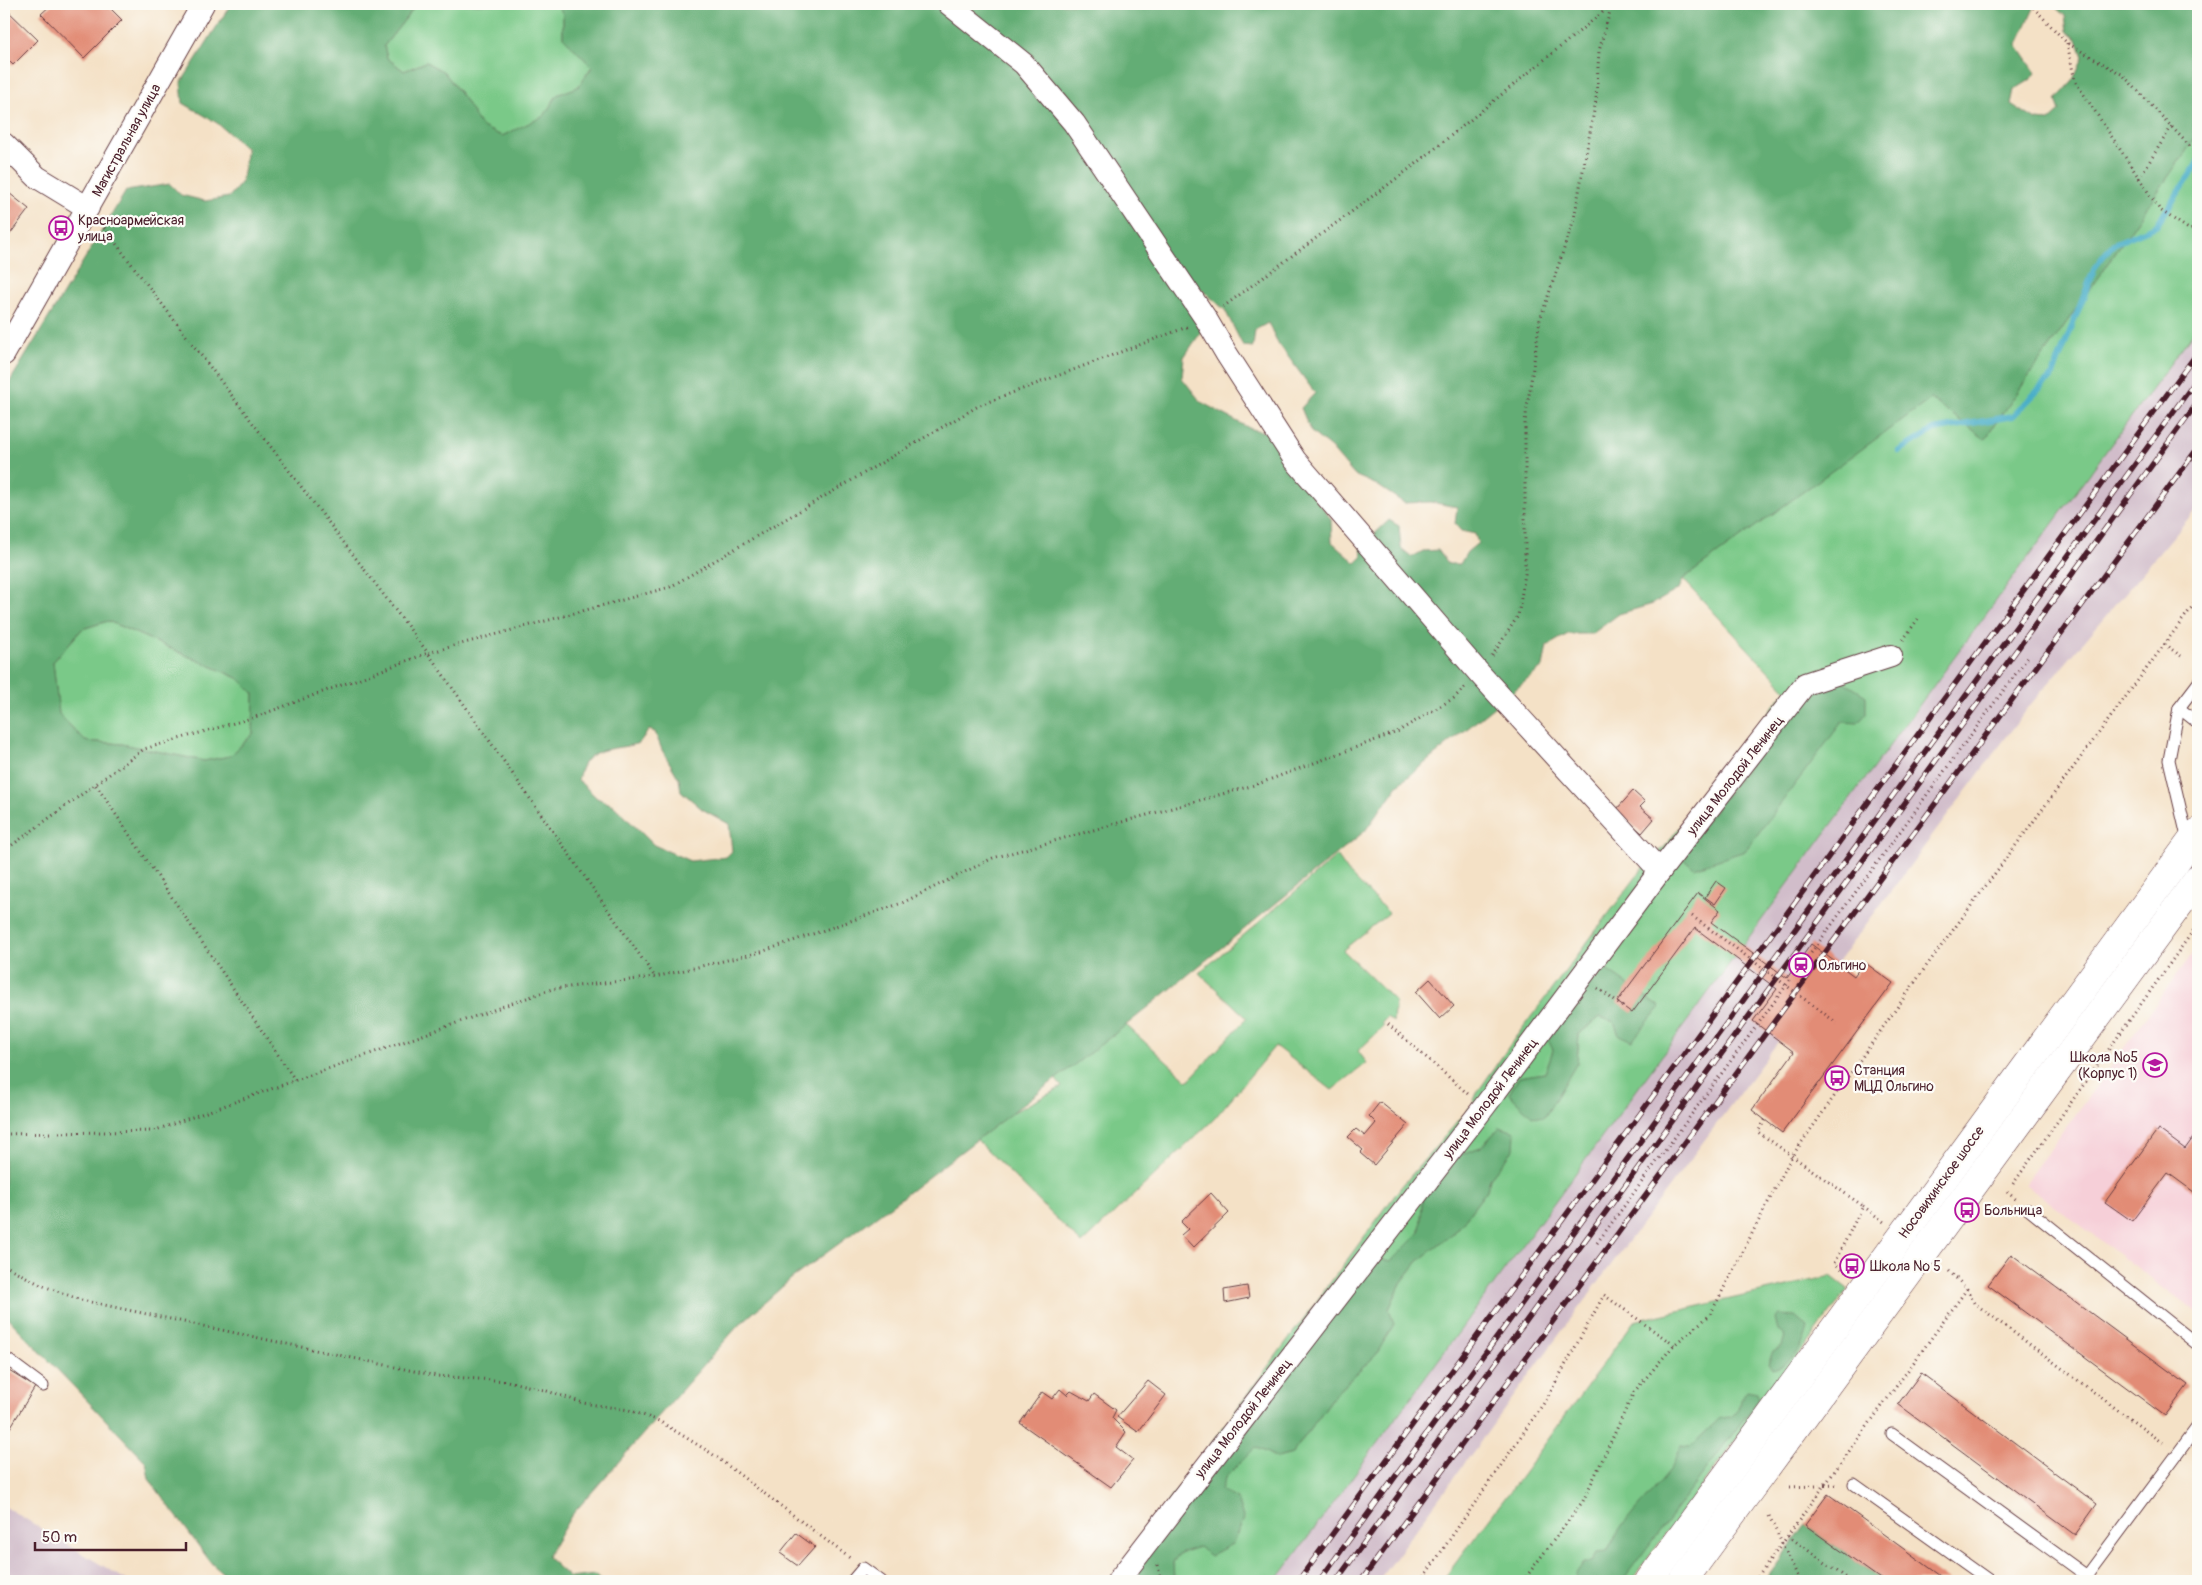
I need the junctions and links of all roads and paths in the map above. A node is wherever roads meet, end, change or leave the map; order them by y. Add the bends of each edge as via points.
1 (203, 4) edge
2 (949, 4) edge
3 (1613, 4) edge
4 (2030, 4) edge
5 (2067, 43) junction
6 (2172, 126) junction
7 (4, 144) edge
8 (2198, 155) edge
9 (2140, 178) junction
10 (88, 208) junction
11 (2198, 227) edge
12 (1206, 319) junction
13 (4, 354) edge
14 (2198, 599) edge
15 (2164, 644) junction
16 (428, 653) junction
17 (1891, 656) dead end
18 (2181, 656) dead end
19 (2028, 657) dead end
20 (1479, 673) junction
21 (2198, 683) edge
22 (2179, 708) junction
23 (2198, 723) edge
24 (96, 785) junction
25 (2194, 838) edge
26 (4, 851) edge
27 (1660, 871) junction
28 (2198, 879) edge
29 (1692, 916) dead end
30 (2198, 924) edge
31 (1811, 953) dead end
32 (1582, 976) junction
33 (655, 977) junction
34 (1791, 979) dead end
35 (1786, 985) junction
36 (1624, 1008) dead end
37 (1837, 1023) dead end
38 (1388, 1024) dead end
39 (295, 1080) junction
40 (1484, 1107) junction
41 (1765, 1120) dead end
42 (4, 1134) edge
43 (1792, 1156) junction
44 (2012, 1184) dead end
45 (1863, 1206) junction
46 (2028, 1209) dead end
47 (1889, 1226) dead end
48 (1597, 1243) dead end
49 (4, 1265) edge
50 (1949, 1271) dead end
51 (1851, 1276) dead end
52 (1967, 1288) junction
53 (1674, 1345) junction
54 (2198, 1345) edge
55 (4, 1357) edge
56 (42, 1386) dead end
57 (2198, 1426) edge
58 (1892, 1434) dead end
59 (2177, 1454) junction
60 (1854, 1484) joint
61 (1825, 1485) junction
62 (1790, 1487) dead end
63 (1769, 1516) dead end
64 (1788, 1536) junction
65 (1782, 1544) junction
66 (863, 1568) junction
67 (2085, 1579) edge
68 (852, 1581) edge
69 (881, 1581) edge
70 (1118, 1581) edge
71 (1421, 1581) edge
72 (1523, 1581) edge
73 (1649, 1581) edge
74 (1683, 1581) edge
75 (1755, 1581) edge
76 (1800, 1581) edge
77 (1851, 1581) edge
78 (1990, 1581) edge

1 - 10 street, Магистральная улица
2 - 12 street via 1024,64 1074,123
3 - 12 path via 1416,164
3 - 20 path via 1598,51 1596,100 1574,219 1540,320 1525,422 1525,574 1518,616
4 - 5 path
5 - 6 path via 2123,75
5 - 9 path via 2075,81
6 - 8 path
6 - 9 path
7 - 10 street via 37,177
9 - 11 path via 2160,210 2190,230
10 - 13 street, Магистральная улица
10 - 16 path
12 - 16 path via 980,405 670,587
12 - 20 street via 1295,460
14 - 15 path
15 - 18 path
15 - 43 path
16 - 24 path via 254,717 144,749
16 - 33 path
17 - 27 street, улица Молодой Ленинец via 1805,684
19 - 31 path
20 - 27 street
20 - 33 path via 1454,698 1397,732 1258,784 993,858 902,903 761,952
21 - 22 lane
22 - 23 lane
22 - 25 lane via 2169,760
24 - 26 path
24 - 39 path
25 - 73 main road, Носовихинское шоссе
27 - 32 street, улица Молодой Ленинец
28 - 74 main road, Носовихинское шоссе
29 - 35 path, bridge
30 - 44 path
32 - 36 path
32 - 40 street, улица Молодой Ленинец
33 - 39 path via 552,989
34 - 35 path
35 - 37 path, bridge
35 - 48 path, bridge
38 - 40 path
39 - 42 path via 153,1131
40 - 70 street, улица Молодой Ленинец
41 - 43 path via 1758,1132
43 - 45 path
43 - 53 path via 1710,1315
45 - 47 path
45 - 51 path via 1834,1263
46 - 54 lane
49 - 66 path via 40,1285 81,1300 444,1378 494,1379 544,1390 582,1404 629,1410 659,1421 711,1453
50 - 52 path
52 - 59 path via 1974,1304
52 - 61 path
53 - 71 path via 1604,1295 1546,1400
53 - 72 path via 1634,1392 1583,1501
55 - 56 lane
57 - 59 lane
58 - 67 lane
59 - 67 lane
60 - 61 path
60 - 78 lane
61 - 62 path
61 - 64 path
63 - 65 path
64 - 65 path
64 - 77 path
65 - 75 path
65 - 76 path
66 - 68 lane
66 - 69 lane

